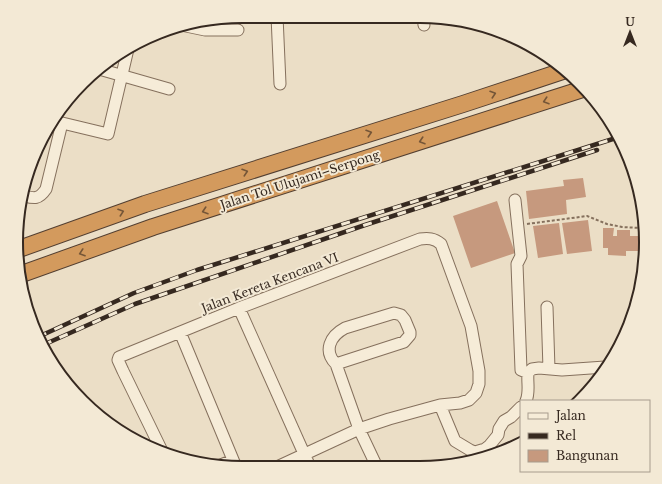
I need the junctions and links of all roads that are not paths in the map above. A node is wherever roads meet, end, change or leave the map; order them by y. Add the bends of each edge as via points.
1 (277, 23) edge
2 (195, 28) edge
3 (238, 30) dead end
4 (126, 56) edge
5 (106, 70) edge
6 (558, 72) edge
7 (121, 74) junction
8 (280, 84) dead end
9 (170, 89) dead end
10 (578, 91) edge
11 (58, 122) edge
12 (58, 123) edge
13 (28, 196) edge
14 (515, 200) dead end
15 (23, 248) edge
16 (25, 272) edge
17 (547, 307) dead end
18 (239, 308) junction
19 (180, 332) junction
20 (336, 364) junction
21 (600, 367) edge
22 (549, 369) junction
23 (528, 373) junction
24 (526, 400) edge
25 (440, 405) junction
26 (516, 418) edge
27 (359, 429) junction
28 (159, 444) edge
29 (304, 454) junction
30 (233, 461) edge
31 (289, 461) edge
32 (307, 461) edge
33 (375, 461) edge

1 - 8 street
2 - 3 street
4 - 7 street
5 - 7 street
15 -> 6 highway, Jalan Tol Ulujami–Serpong via 145,204 464,104
7 - 9 street
7 - 11 street via 108,134
10 -> 16 highway, Jalan Tol Ulujami–Serpong via 161,225
12 - 13 street via 46,189 40,197
14 - 23 street via 521,256 517,264 521,370
17 - 22 street
18 - 19 street, Jalan Kereta Kencana VI
18 - 25 street, Jalan Kereta Kencana VI via 420,239 437,240 441,244 471,326 479,371 476,393 469,400
18 - 29 street
19 - 28 street, Jalan Kereta Kencana VI via 119,357 119,362
19 - 30 street
20 - 20 street via 330,356 329,349 337,332 394,313 401,315 405,320 410,335 404,342
20 - 27 street
21 - 22 street
22 - 23 street via 535,368
23 - 24 street via 529,394
25 - 26 street via 455,441 475,452 486,449 498,435 502,424
25 - 27 street
27 - 29 street
27 - 33 street
29 - 31 street
29 - 32 street

